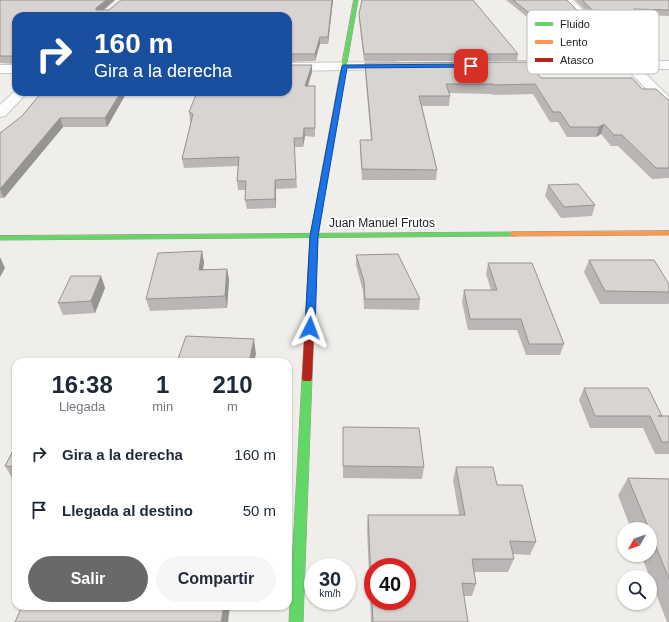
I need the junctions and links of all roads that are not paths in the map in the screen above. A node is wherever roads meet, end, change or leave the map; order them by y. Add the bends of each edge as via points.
1 (356, 0) edge
2 (568, 0) edge
3 (578, 10) edge
4 (344, 66) junction
5 (408, 66) edge
6 (487, 66) edge
7 (527, 66) edge
8 (292, 67) edge
9 (0, 69) edge
10 (12, 69) edge
11 (639, 74) edge
12 (17, 96) edge
13 (669, 105) edge
14 (0, 113) edge
15 (669, 233) edge
16 (314, 236) junction
17 (0, 238) edge
18 (296, 622) edge

1 - 4 street
2 - 3 street
4 - 5 street
4 - 8 street
4 - 16 street
6 - 7 street
9 - 10 street
11 - 13 street
12 - 14 street
15 - 16 street, Juan Manuel Frutos
16 - 17 street, Juan Manuel Frutos
16 - 18 street

